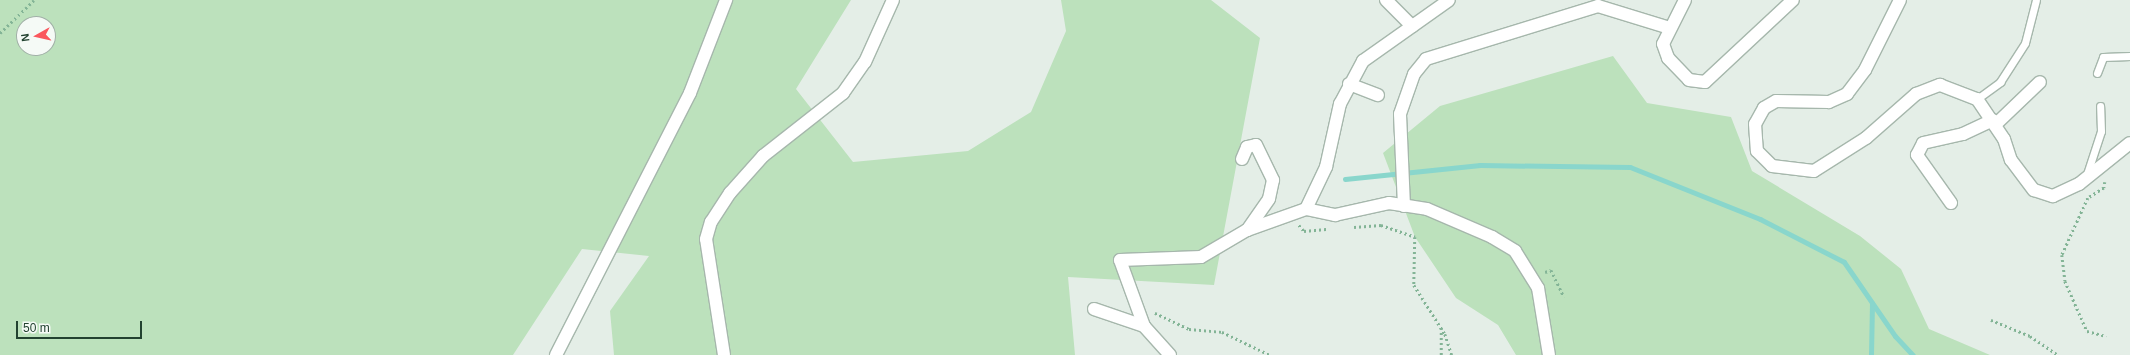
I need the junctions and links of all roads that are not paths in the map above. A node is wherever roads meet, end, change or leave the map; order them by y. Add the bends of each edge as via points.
1 (726, 0) edge
2 (893, 0) edge
3 (1386, 0) edge
4 (1449, 0) edge
5 (1685, 0) edge
6 (1793, 0) edge
7 (1900, 0) edge
8 (2036, 0) edge
9 (1412, 26) junction
10 (1670, 28) junction
11 (2130, 56) edge
12 (2097, 73) dead end
13 (2040, 82) dead end
14 (1349, 84) junction
15 (1378, 95) dead end
16 (1977, 99) junction
17 (2100, 106) dead end
18 (1994, 123) junction
19 (2130, 143) edge
20 (1242, 159) dead end
21 (2085, 179) junction
22 (1951, 203) dead end
23 (1404, 206) junction
24 (1306, 209) junction
25 (1247, 230) junction
26 (1094, 309) dead end
27 (1144, 326) junction
28 (556, 355) edge
29 (724, 355) edge
30 (1170, 355) edge
31 (1549, 355) edge

1 - 28 street via 690,92
2 - 29 street via 865,62 843,93 763,156 730,193 711,222 706,239
3 - 9 street
4 - 9 street
5 - 10 street
6 - 10 street via 1705,82 1689,80 1668,58 1663,44
7 - 16 street via 1854,86 1829,102 1776,101 1764,108 1755,124 1757,151 1772,166 1814,171 1866,138 1916,94 1940,85
8 - 16 lane via 2025,43 2000,82
9 - 14 street via 1363,61
10 - 23 street via 1598,6 1426,60 1414,74 1400,114
11 - 12 lane via 2103,57
13 - 18 street
14 - 15 street
14 - 24 street via 1340,104 1326,166
16 - 18 street
17 - 21 lane via 2101,131
18 - 21 street via 2011,160 2034,190 2053,196
18 - 22 street via 1963,134 1923,143 1917,155
19 - 21 street
20 - 25 street via 1247,147 1256,145 1272,180 1269,199
23 - 24 street via 1389,203 1335,215
23 - 31 street via 1427,209 1492,237 1514,252 1538,288
24 - 25 street
25 - 27 street via 1201,257 1120,260
26 - 27 street
27 - 30 street

